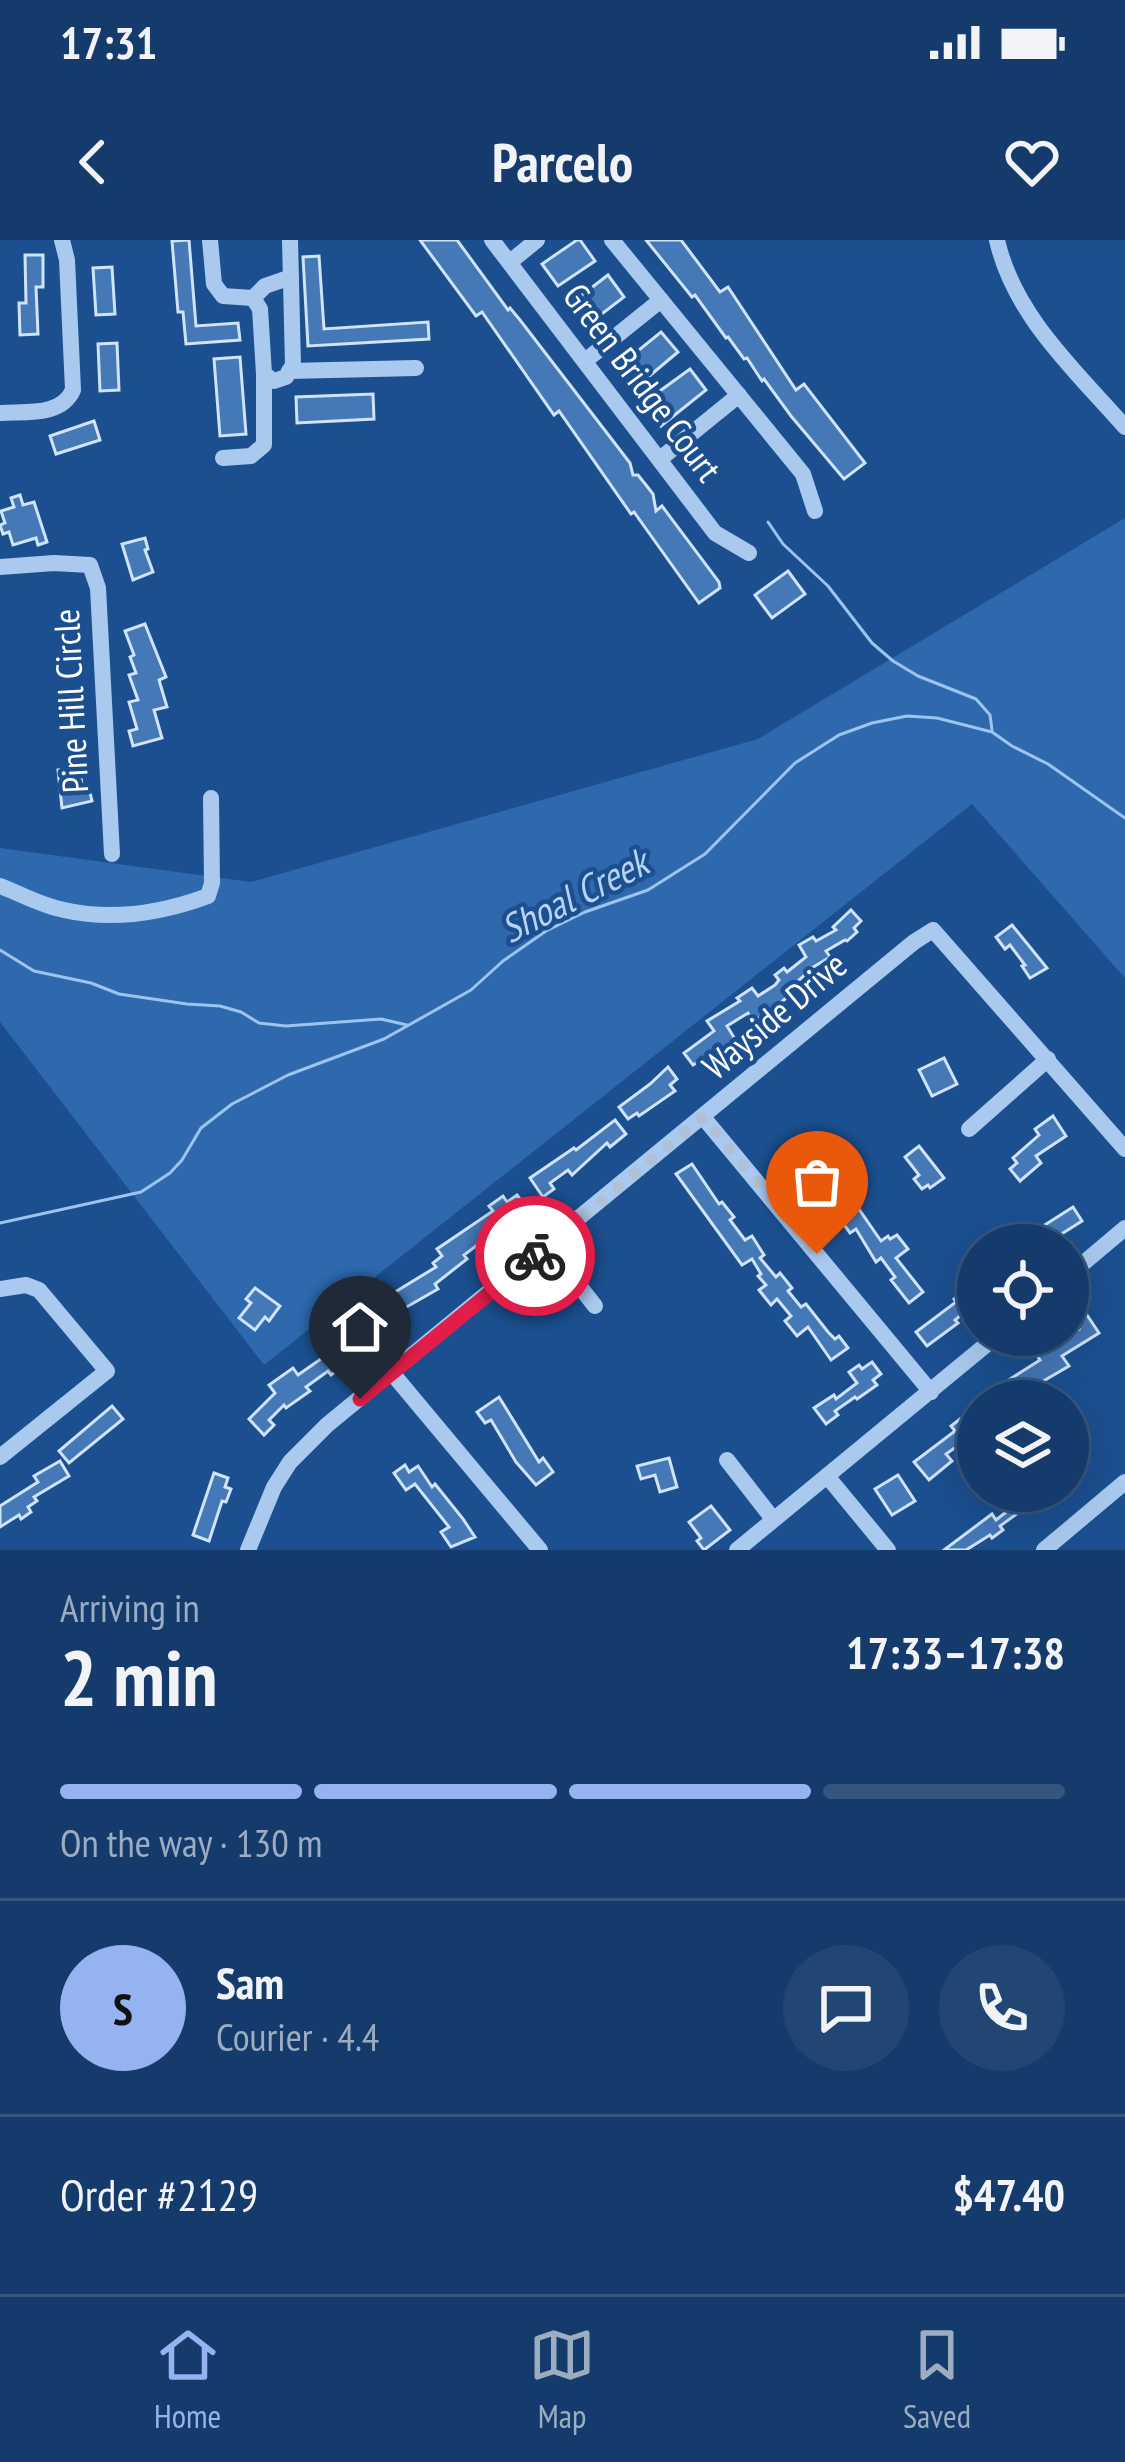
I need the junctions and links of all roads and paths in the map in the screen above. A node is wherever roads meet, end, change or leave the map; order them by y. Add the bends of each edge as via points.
1 (62, 240) edge
2 (210, 240) edge
3 (290, 240) edge
4 (492, 240) edge
5 (537, 240) edge
6 (612, 240) edge
7 (999, 243) edge
8 (510, 262) junction
9 (291, 277) junction
10 (253, 298) junction
11 (661, 300) junction
12 (585, 361) junction
13 (416, 368) dead end
14 (290, 371) junction
15 (264, 374) junction
16 (739, 395) junction
17 (0, 412) edge
18 (1125, 428) edge
19 (223, 458) dead end
20 (660, 459) junction
21 (815, 511) dead end
22 (749, 554) dead end
23 (0, 567) edge
24 (211, 798) dead end
25 (112, 854) dead end
26 (0, 886) edge
27 (1048, 1060) junction
28 (703, 1117) junction
29 (969, 1129) dead end
30 (1125, 1149) edge
31 (1125, 1228) edge
32 (548, 1246) junction
33 (1089, 1258) edge
34 (0, 1289) edge
35 (595, 1306) dead end
36 (973, 1356) edge
37 (392, 1373) junction
38 (931, 1391) junction
39 (0, 1457) edge
40 (727, 1460) dead end
41 (827, 1476) junction
42 (1125, 1482) edge
43 (773, 1520) junction
44 (248, 1550) edge
45 (540, 1550) edge
46 (737, 1550) edge
47 (888, 1550) edge
48 (1046, 1550) edge

1 - 17 street via 73,390 59,407
2 - 10 street via 214,284 223,296
3 - 9 street
4 - 8 street, Green Bridge Court
5 - 8 street
6 - 11 street
7 - 18 street via 1037,327
8 - 12 street, Green Bridge Court
9 - 10 street
9 - 14 street
10 - 15 street
11 - 12 street
11 - 16 street
12 - 20 street, Green Bridge Court
13 - 14 street
14 - 15 street via 274,381
15 - 19 street via 264,445 251,456
16 - 20 street
16 - 21 street via 803,473
20 - 22 street, Green Bridge Court via 715,533
23 - 25 street, Pine Hill Circle via 90,565 98,588
24 - 26 street via 208,896 105,915 66,911
27 - 28 street, Wayside Drive via 933,930
27 - 29 street
27 - 30 street, Wayside Drive
28 - 32 street, Wayside Drive
28 - 38 street
31 - 33 street
32 - 35 street
32 - 37 street, Wayside Drive
34 - 39 street via 39,1290 107,1371
36 - 38 street
37 - 44 street, Wayside Drive via 290,1462
37 - 45 street
38 - 41 street
40 - 43 street
41 - 43 street
41 - 47 street
42 - 48 street
43 - 46 street

